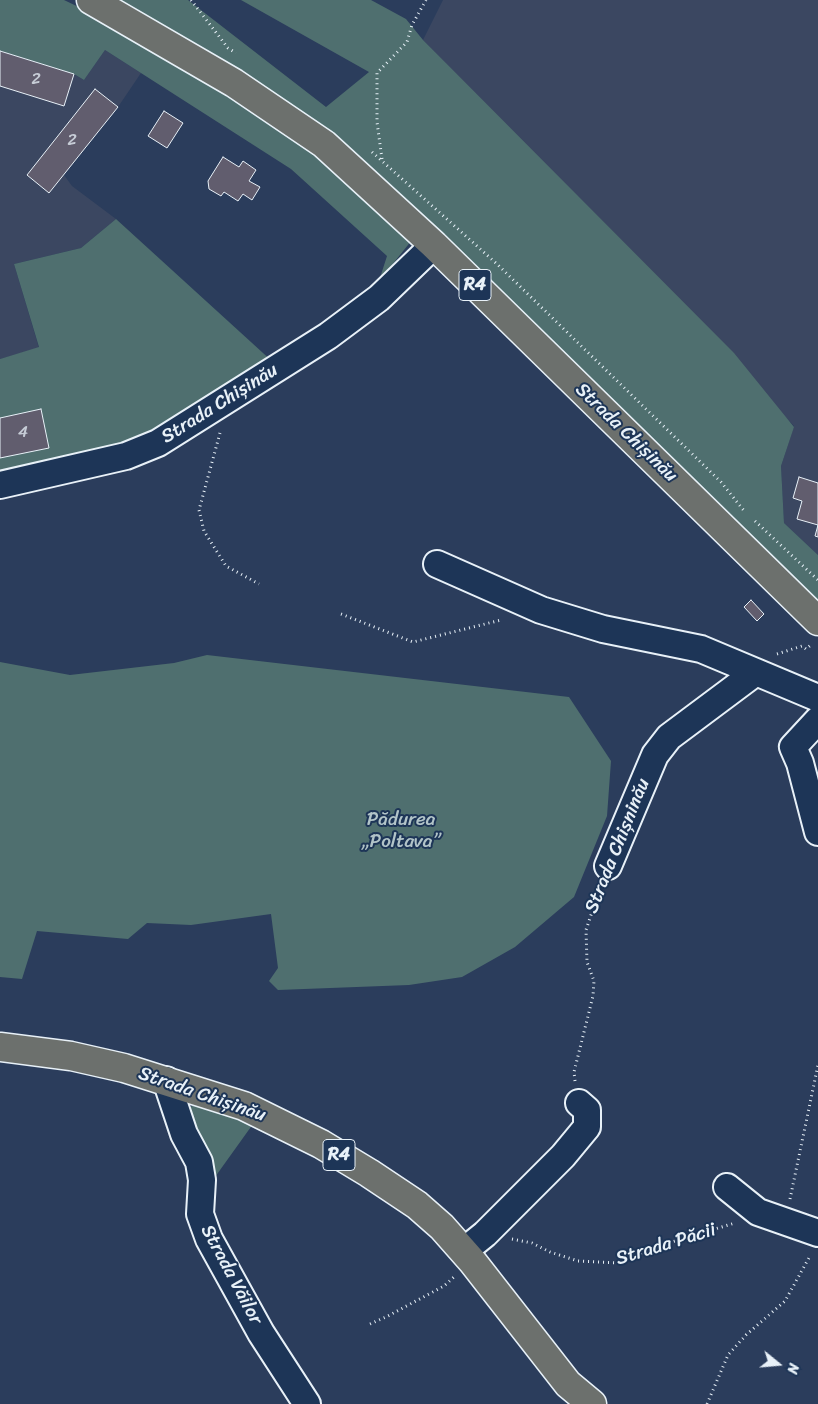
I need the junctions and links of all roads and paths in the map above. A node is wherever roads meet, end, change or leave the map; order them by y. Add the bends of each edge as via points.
1 (91, 0) edge
2 (426, 0) edge
3 (382, 159) dead end
4 (434, 245) junction
5 (227, 400) junction
6 (0, 485) edge
7 (437, 564) dead end
8 (259, 584) dead end
9 (541, 610) junction
10 (341, 614) dead end
11 (818, 621) edge
12 (756, 672) junction
13 (818, 698) edge
14 (818, 720) edge
15 (818, 832) edge
16 (608, 866) joint
17 (0, 1047) edge
18 (818, 1065) edge
19 (166, 1080) junction
20 (579, 1103) joint
21 (728, 1187) dead end
22 (758, 1212) junction
23 (786, 1221) junction
24 (485, 1234) junction
25 (816, 1241) edge
26 (468, 1256) junction
27 (370, 1324) dead end
28 (307, 1404) edge
29 (592, 1404) edge
30 (706, 1404) edge

1 - 4 main road, Strada Chișinău / R4 via 234,83 324,144
2 - 3 path via 407,42 377,73 377,122
4 - 5 street, Strada Chișinău via 379,298 328,336
4 - 11 main road, Strada Chișinău / R4
5 - 6 street, Strada Chișinău via 158,443 126,456
5 - 8 path via 199,510 204,530 226,566
7 - 9 street
9 - 10 path via 413,642
9 - 12 street via 603,629 701,649
12 - 13 street
12 - 16 street, Strada Chișninău via 669,737 660,749
14 - 15 street via 793,746
16 - 20 path, Strada Chișninău via 586,930 587,962 594,981 574,1072
17 - 19 main road, Strada Chișinău / R4 via 71,1056
18 - 23 path
19 - 26 main road, Strada Chișinău / R4 via 244,1106 321,1144 417,1205
19 - 28 street, Strada Văilor via 184,1134 199,1162 202,1180 200,1214 209,1239 261,1333
20 - 24 street via 587,1110 587,1127 563,1156
21 - 22 street
22 - 23 street
22 - 24 path, Strada Păcii via 736,1223 655,1247 619,1263 578,1261 532,1243
23 - 25 street
24 - 26 street
25 - 30 path via 785,1301 728,1355
26 - 27 path via 444,1286
26 - 29 main road, Strada Chișinău / R4 via 549,1362

